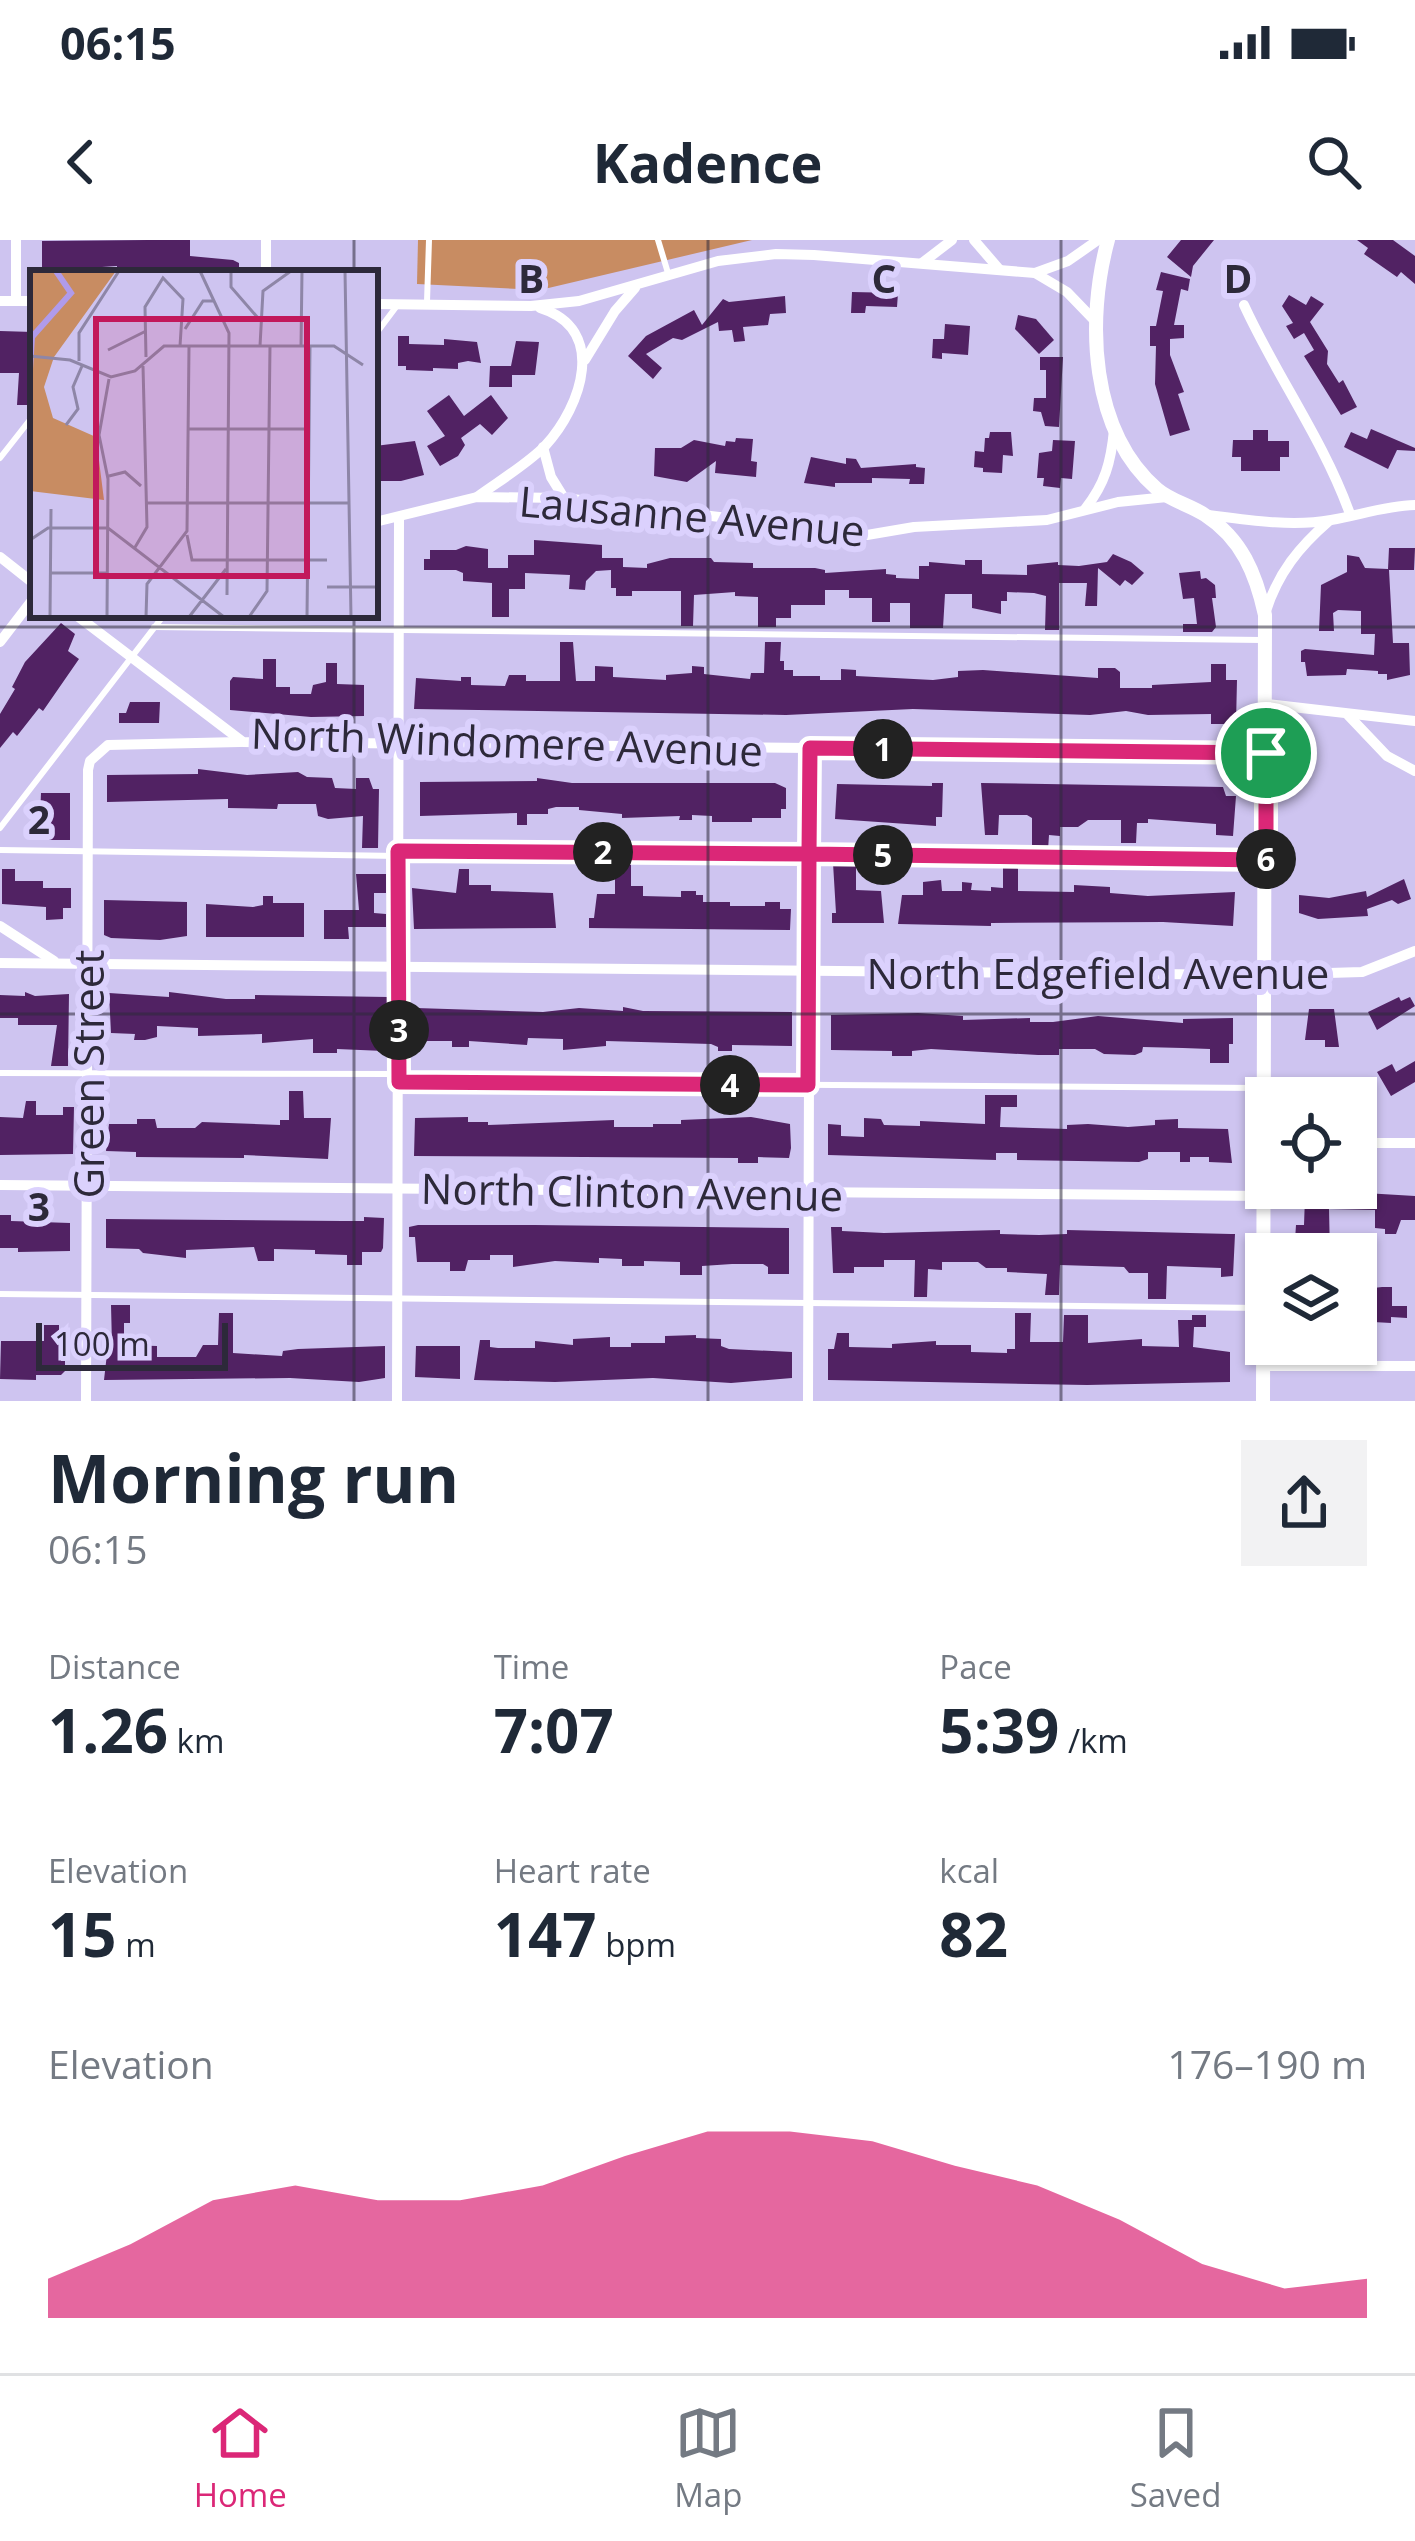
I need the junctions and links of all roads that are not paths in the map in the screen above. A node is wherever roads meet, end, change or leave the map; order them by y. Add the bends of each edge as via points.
1 (16, 240) edge
2 (429, 240) edge
3 (658, 240) edge
4 (952, 240) edge
5 (974, 240) edge
6 (1098, 240) edge
7 (1108, 240) edge
8 (922, 263) junction
9 (1001, 270) junction
10 (1035, 273) junction
11 (669, 277) junction
12 (635, 287) junction
13 (0, 301) edge
14 (16, 301) junction
15 (30, 301) edge
16 (378, 304) edge
17 (398, 304) junction
18 (427, 304) junction
19 (1244, 304) dead end
20 (531, 306) junction
21 (1095, 321) junction
22 (378, 331) edge
23 (584, 363) junction
24 (30, 420) edge
25 (1114, 430) junction
26 (543, 447) junction
27 (0, 458) edge
28 (477, 497) junction
29 (1167, 497) junction
30 (564, 498) junction
31 (1415, 505) edge
32 (1083, 512) junction
33 (1350, 514) junction
34 (1204, 515) junction
35 (399, 520) junction
36 (1329, 520) junction
37 (378, 523) edge
38 (0, 557) edge
39 (30, 581) edge
40 (30, 603) edge
41 (1265, 615) junction
42 (80, 618) edge
43 (162, 618) edge
44 (154, 627) junction
45 (401, 632) junction
46 (1265, 640) junction
47 (0, 642) edge
48 (132, 657) junction
49 (1267, 704) junction
50 (1348, 715) junction
51 (1415, 721) edge
52 (243, 742) junction
53 (400, 745) junction
54 (810, 748) junction
55 (1266, 753) junction
56 (1415, 771) edge
57 (0, 827) edge
58 (0, 850) edge
59 (88, 851) junction
60 (398, 854) junction
61 (809, 854) junction
62 (1266, 860) junction
63 (0, 926) edge
64 (1415, 951) edge
65 (0, 963) edge
66 (56, 963) junction
67 (88, 963) junction
68 (398, 968) junction
69 (808, 970) junction
70 (1264, 975) junction
71 (0, 1073) edge
72 (87, 1075) junction
73 (1263, 1077) edge
74 (399, 1078) junction
75 (808, 1085) junction
76 (1245, 1088) edge
77 (1415, 1133) edge
78 (1377, 1143) edge
79 (1409, 1143) edge
80 (0, 1185) edge
81 (86, 1186) junction
82 (398, 1189) junction
83 (807, 1193) junction
84 (1245, 1196) edge
85 (0, 1294) edge
86 (85, 1295) junction
87 (398, 1300) junction
88 (808, 1306) junction
89 (1245, 1308) edge
90 (1263, 1366) joint
91 (1415, 1366) edge
92 (86, 1401) edge
93 (398, 1401) edge
94 (808, 1401) edge
95 (1263, 1401) edge

1 - 14 street
2 - 18 lane
3 - 11 lane
4 - 8 street
5 - 9 street
6 - 10 street
7 - 21 street
8 - 9 street
8 - 11 street via 776,254
9 - 10 street
10 - 21 street
11 - 12 street
12 - 20 street
12 - 23 street
13 - 14 street
14 - 15 street
16 - 17 street
17 - 18 street
17 - 22 lane
18 - 20 street
19 - 33 street via 1317,433
20 - 23 street via 571,325
21 - 25 street
23 - 26 street via 574,398
24 - 27 lane
25 - 29 street
25 - 32 street via 1102,487
26 - 28 street
26 - 30 street
28 - 30 street, Lausanne Avenue
28 - 35 street, Lausanne Avenue
29 - 32 street, Lausanne Avenue
29 - 34 street
30 - 32 street, Lausanne Avenue via 867,535
31 - 33 street
33 - 36 street
34 - 36 street
34 - 41 street via 1245,555
35 - 37 street, Lausanne Avenue
35 - 45 street
36 - 41 street via 1292,556
38 - 39 street
40 - 47 street
41 - 46 street
42 - 48 street, North Windomere Avenue
43 - 44 lane
44 - 45 lane
44 - 48 lane
45 - 46 lane
45 - 53 street
46 - 49 street
48 - 52 street, North Windomere Avenue
48 - 57 lane
49 - 50 street
49 - 55 street
50 - 51 street
50 - 56 street
52 - 53 street, North Windomere Avenue
52 - 59 street, Green Street via 119,743 99,751 88,770
53 - 54 street, North Windomere Avenue
53 - 60 street
54 - 55 street, North Windomere Avenue
54 - 61 street
55 - 62 street
58 - 59 lane
59 - 60 lane
59 - 67 street, Green Street
60 - 61 lane
60 - 68 street
61 - 62 lane
61 - 69 street
62 - 70 street
63 - 66 street
64 - 70 street, North Edgefield Avenue via 1362,972
65 - 66 street, North Edgefield Avenue
66 - 67 street, North Edgefield Avenue
67 - 68 street, North Edgefield Avenue
67 - 72 street, Green Street
68 - 69 street, North Edgefield Avenue
68 - 74 street
69 - 70 street, North Edgefield Avenue
69 - 75 street
70 - 73 street
71 - 72 lane
72 - 74 lane
72 - 81 street, Green Street
74 - 75 lane
74 - 82 street
75 - 76 lane
75 - 83 street
77 - 79 street
78 - 79 street
80 - 81 street, North Clinton Avenue
81 - 82 street, North Clinton Avenue
81 - 86 street, Green Street
82 - 83 street, North Clinton Avenue
82 - 87 street
83 - 84 street, North Clinton Avenue
83 - 88 street
85 - 86 lane
86 - 87 lane
86 - 92 street, Green Street
87 - 88 lane
87 - 93 street
88 - 89 lane
88 - 94 street
90 - 91 street
90 - 95 street

